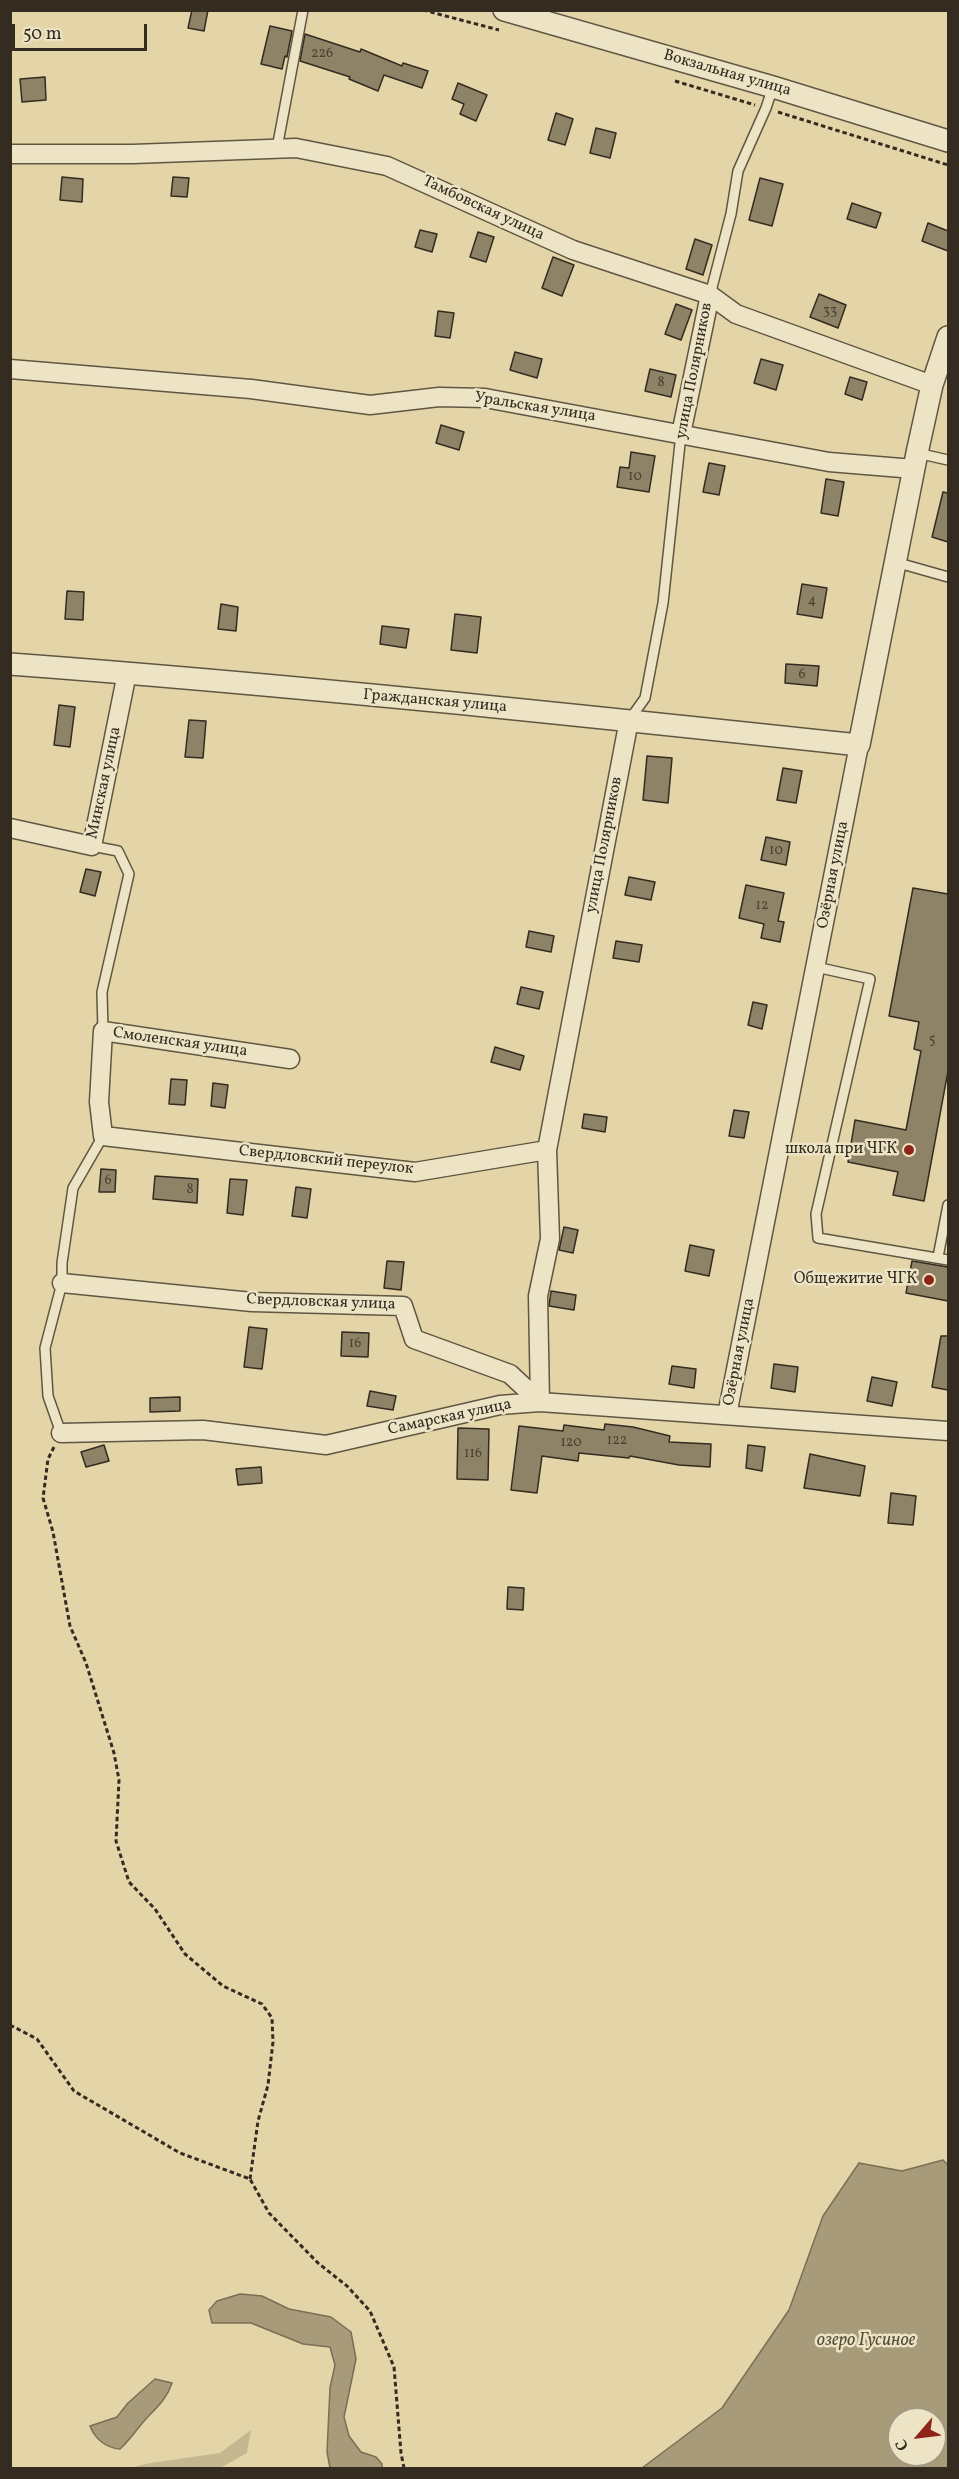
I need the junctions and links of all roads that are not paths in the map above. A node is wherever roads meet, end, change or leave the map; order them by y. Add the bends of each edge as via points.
1 (303, 10) edge
2 (504, 10) edge
3 (773, 87) junction
4 (947, 138) edge
5 (277, 148) junction
6 (10, 154) edge
7 (710, 295) junction
8 (948, 337) edge
9 (10, 369) edge
10 (932, 385) junction
11 (681, 434) junction
12 (948, 460) edge
13 (915, 461) junction
14 (895, 562) junction
15 (948, 577) edge
16 (10, 664) edge
17 (127, 673) junction
18 (629, 720) junction
19 (859, 745) junction
20 (10, 828) edge
21 (92, 846) junction
22 (816, 967) junction
23 (103, 1032) junction
24 (290, 1059) dead end
25 (104, 1136) junction
26 (548, 1150) junction
27 (948, 1204) edge
28 (938, 1257) junction
29 (948, 1260) edge
30 (62, 1283) junction
31 (540, 1402) junction
32 (727, 1415) junction
33 (948, 1431) edge
34 (61, 1433) joint

1 - 5 lane
2 - 3 street, Вокзальная улица
3 - 4 street, Вокзальная улица
3 - 7 lane via 738,171
5 - 6 street, Тамбовская улица
5 - 7 street, Тамбовская улица via 296,148 387,166 573,250
7 - 10 street, Тамбовская улица via 736,314
7 - 11 street, улица Полярников
8 - 10 street, Озёрная улица
9 - 11 street, Уральская улица via 251,388 370,405 439,397 485,398
10 - 13 street, Озёрная улица
11 - 13 street, Уральская улица via 829,462
11 - 18 lane, улица Полярников via 663,603 645,698
12 - 13 lane
13 - 14 street, Озёрная улица
14 - 15 lane
14 - 19 street, Озёрная улица
16 - 17 street, Гражданская улица
17 - 18 street, Гражданская улица
17 - 21 street, Минская улица
18 - 19 street, Гражданская улица
18 - 26 street, улица Полярников
19 - 22 street, Озёрная улица
20 - 21 street, Минская улица
21 - 23 lane via 118,851 129,874 102,992
22 - 28 lane via 870,979 816,1214 818,1238
22 - 32 street, Озёрная улица
23 - 24 street, Смоленская улица
23 - 25 street, Смоленская улица via 99,1102
25 - 26 street, Свердловский переулок via 415,1172
25 - 30 lane via 73,1188
26 - 31 street, улица Полярников via 550,1239 538,1296
27 - 28 lane
28 - 29 lane
30 - 31 street, Свердловская улица via 252,1302 403,1306 414,1339 510,1374
30 - 34 lane via 45,1348 48,1396
31 - 32 street, Самарская улица
31 - 34 street, Самарская улица via 500,1406 326,1445 203,1430
32 - 33 street, Самарская улица

